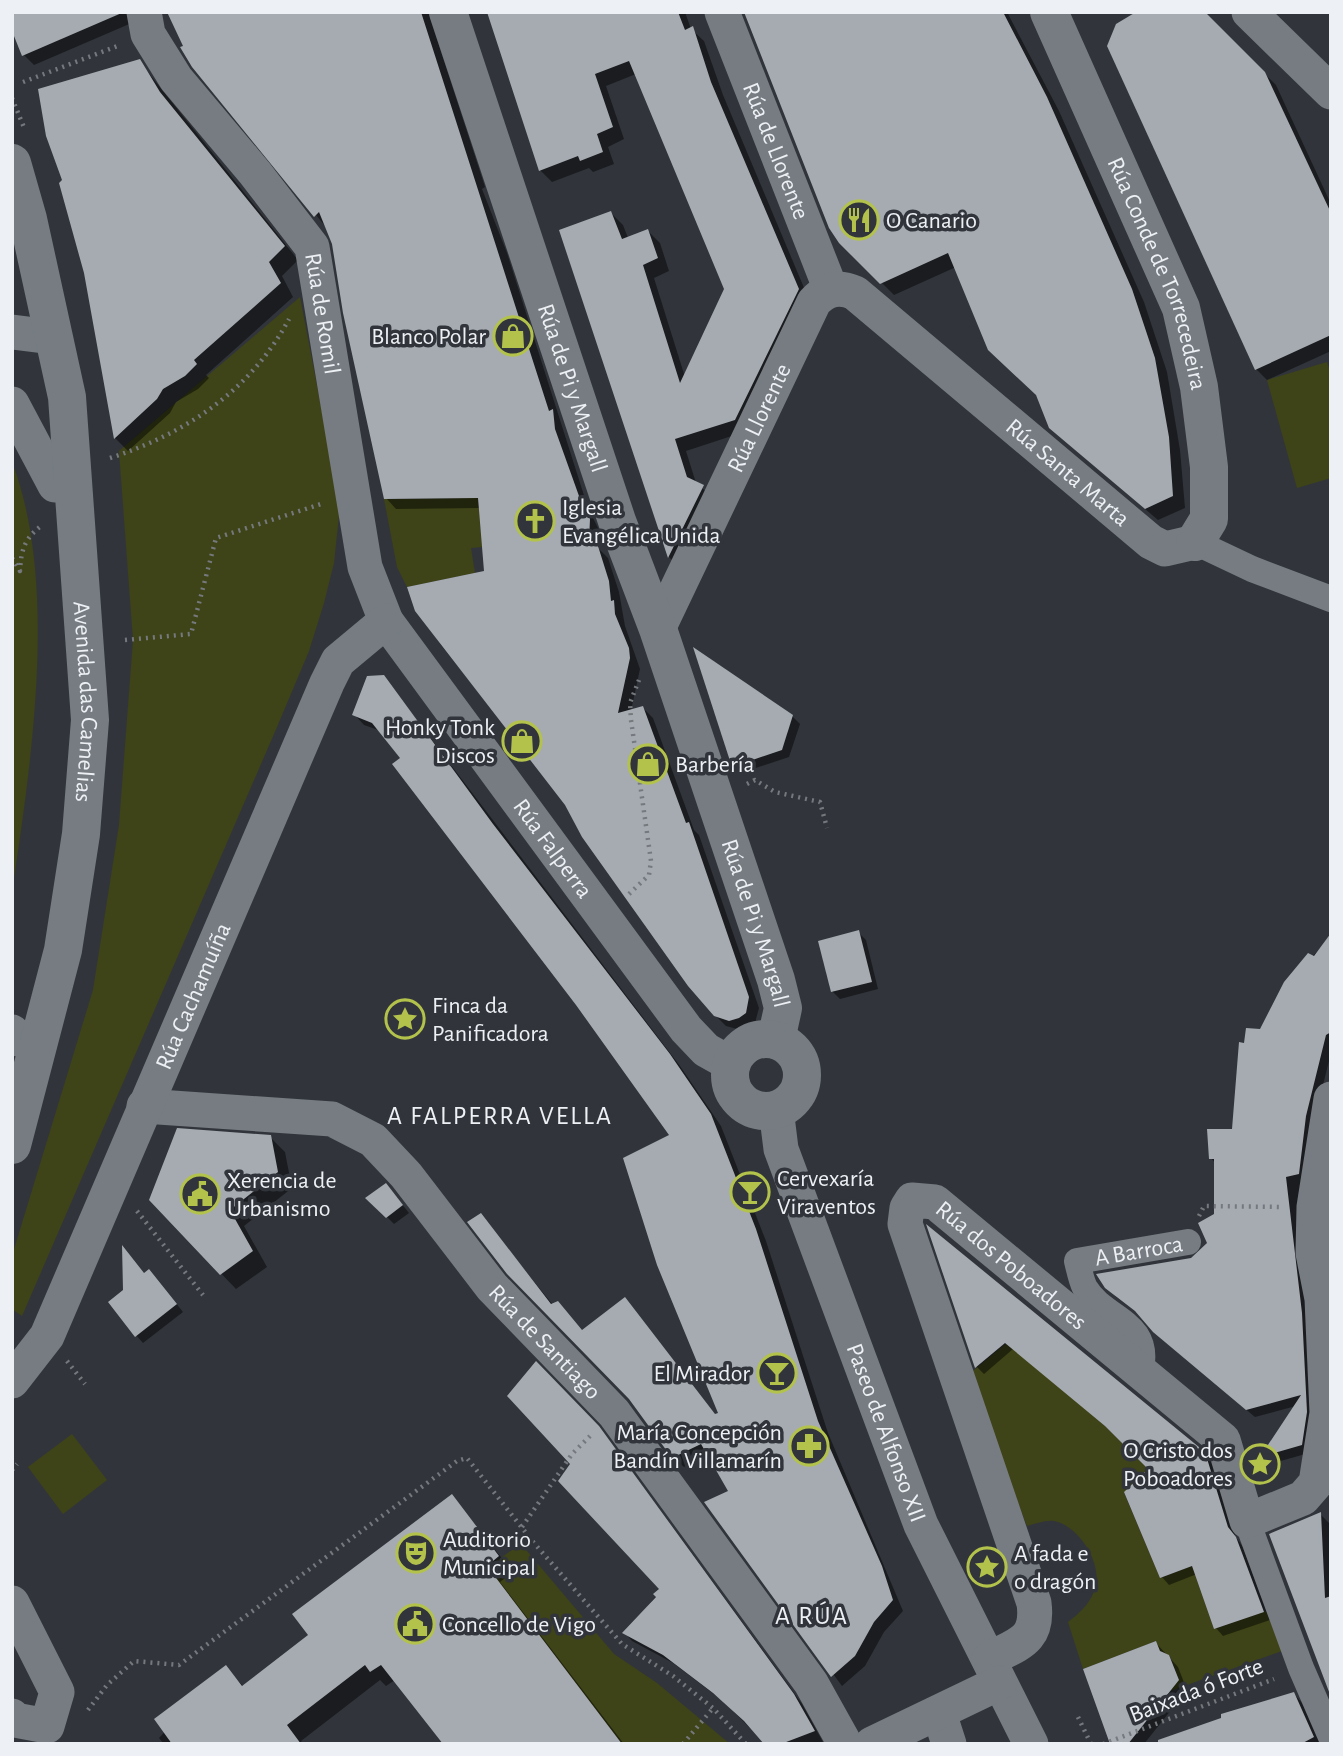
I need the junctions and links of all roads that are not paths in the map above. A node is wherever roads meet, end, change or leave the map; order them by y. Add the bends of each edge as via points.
1 (448, 12) edge
2 (722, 12) edge
3 (1049, 12) edge
4 (1249, 12) edge
5 (137, 27) edge
6 (1331, 92) edge
7 (12, 163) edge
8 (831, 290) junction
9 (12, 332) edge
10 (52, 337) junction
11 (12, 404) edge
12 (55, 485) junction
13 (1195, 542) junction
14 (1331, 599) edge
15 (386, 621) junction
16 (660, 637) junction
17 (776, 1040) junction
18 (14, 1044) edge
19 (731, 1064) junction
20 (1331, 1099) edge
21 (144, 1106) junction
22 (776, 1110) junction
23 (12, 1145) edge
24 (1321, 1191) edge
25 (1188, 1242) road end
26 (1140, 1369) junction
27 (12, 1381) edge
28 (1247, 1521) junction
29 (14, 1609) edge
30 (994, 1671) junction
31 (33, 1727) edge
32 (944, 1728) edge
33 (1331, 1737) edge
34 (845, 1744) edge
35 (872, 1744) edge
36 (1031, 1744) edge

1 - 16 main road, Rúa de Pi y Margall
2 - 8 street, Rúa de Llorente
3 - 13 main road, Rúa Conde de Torrecedeira via 1181,308 1206,433 1209,519
4 - 6 street
5 - 15 street, Rúa de Romil via 148,34 176,79 312,247 365,567
7 - 10 main road, Avenida das Camelias
8 - 13 street, Rúa Santa Marta via 855,293 1151,542 1165,549
8 - 16 street, Rúa Llorente via 814,302
9 - 10 street
10 - 12 main road, Avenida das Camelias via 41,385
10 - 23 main road, Avenida das Camelias via 67,397 90,720 81,834 63,950
11 - 12 street
12 - 18 main road, Avenida das Camelias via 68,701 59,816 30,993
13 - 14 street
15 - 19 street, Rúa Falperra via 686,1029 706,1050
15 - 21 street, Rúa Cachamuíña via 338,661 327,683
16 - 17 main road, Rúa de Pi y Margall via 776,981 783,1008
17 - 19 main road via 754,1041 736,1054
17 - 22 main road via 795,1052 803,1074 795,1097
19 - 22 main road via 732,1086 744,1104
20 - 24 street
21 - 27 street, Rúa Cachamuíña via 47,1336
21 - 34 street, Rúa de Santiago via 332,1119 373,1140 406,1175 492,1287 614,1413 811,1683
22 - 30 street, Paseo de Alfonso XII via 781,1149 921,1525
24 - 28 street via 1313,1253 1322,1299 1327,1413 1317,1483 1303,1498
25 - 26 street, A Barroca via 1077,1261 1085,1288 1140,1338 1144,1353
26 - 28 street, Rúa dos Poboadores via 1223,1440
26 - 30 street, Rúa dos Poboadores via 935,1202 912,1200 905,1224 1034,1602 1037,1621 1028,1637
28 - 33 street, Rúa dos Poboadores
29 - 31 street via 57,1692
30 - 32 street
30 - 36 street, Paseo de Alfonso XII
32 - 35 street

